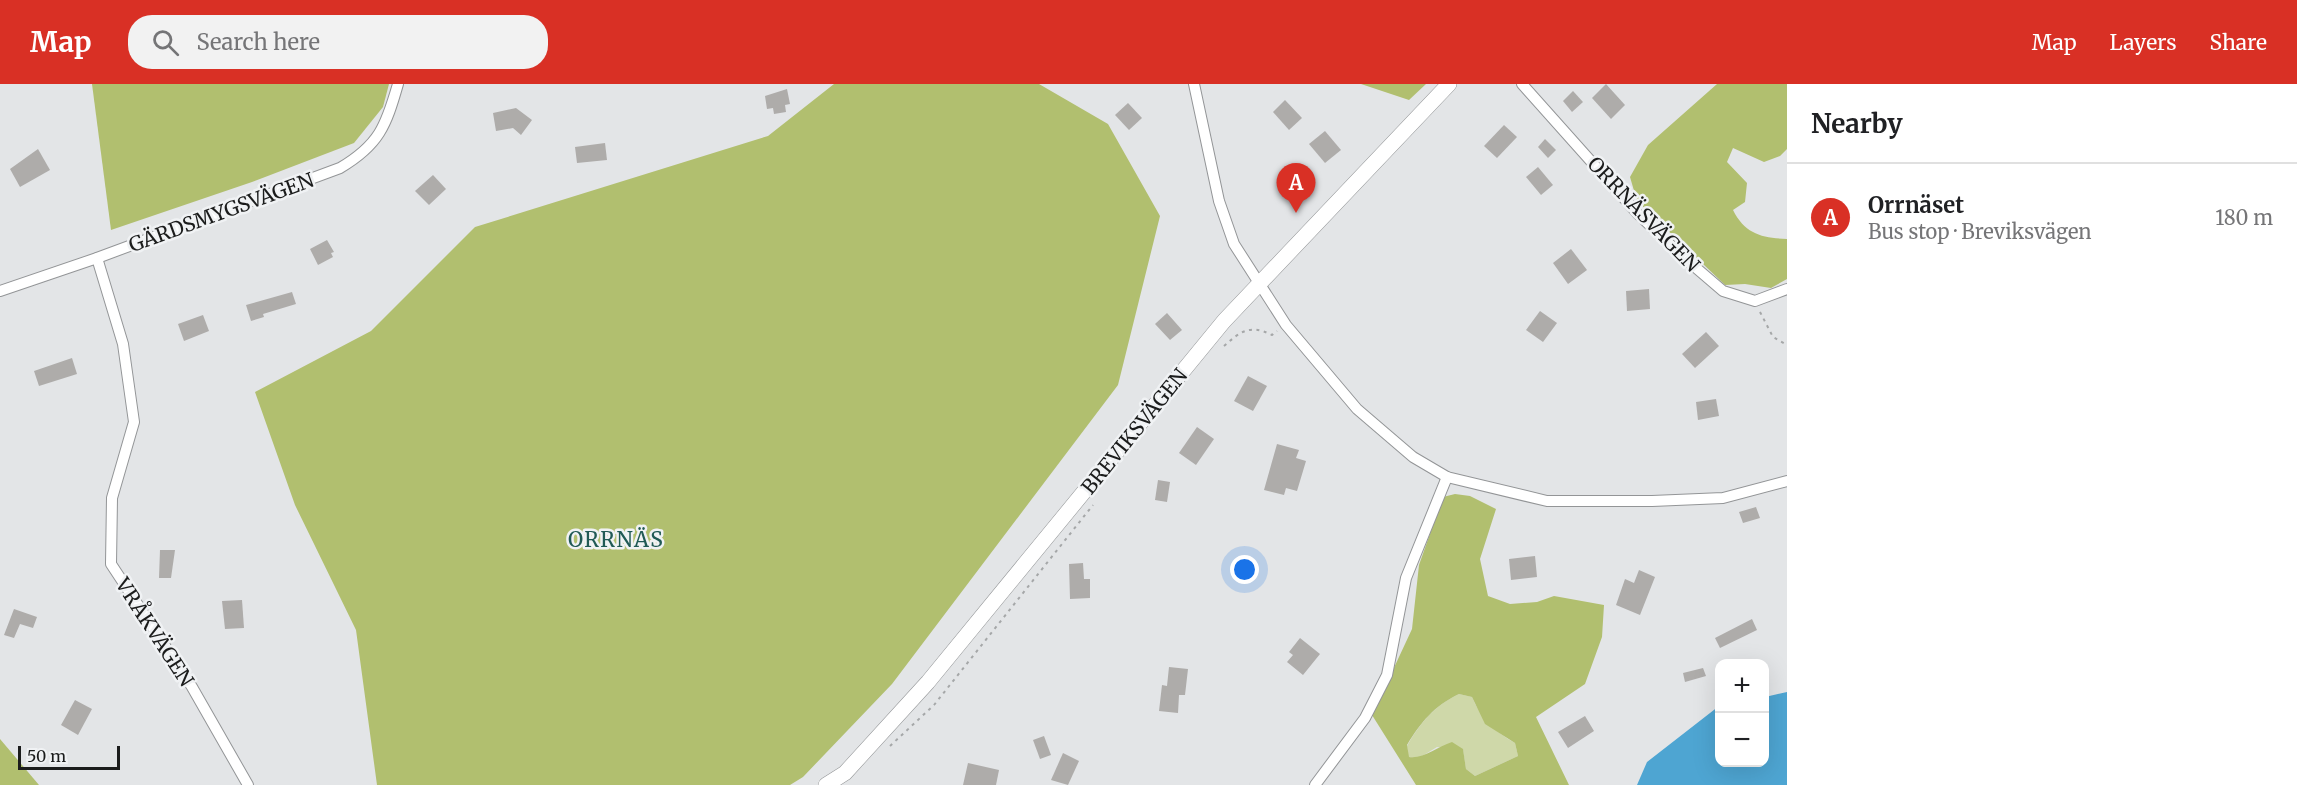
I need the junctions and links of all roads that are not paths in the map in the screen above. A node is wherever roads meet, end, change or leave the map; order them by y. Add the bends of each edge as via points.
1 (398, 84) edge
2 (1194, 84) edge
3 (1449, 84) edge
4 (1522, 84) edge
5 (97, 258) junction
6 (1259, 287) junction
7 (1787, 289) edge
8 (0, 291) edge
9 (1447, 477) junction
10 (1787, 481) edge
11 (248, 785) edge
12 (826, 785) edge
13 (1315, 785) edge

1 - 5 street, GÄRDSMYGSVÄGEN via 381,133 358,158 271,195
2 - 6 street via 1219,201 1233,244
3 - 6 main road, BREVIKSVÄGEN via 1279,261
4 - 7 street, ORRNÄSVÄGEN via 1638,214 1723,291 1755,302
5 - 8 street, GÄRDSMYGSVÄGEN
5 - 11 street, VRÅKVÄGEN via 123,344 134,422 112,498 111,564 192,687
6 - 9 street via 1357,409 1413,456
6 - 12 main road, BREVIKSVÄGEN via 1224,321 928,682 845,773
9 - 10 street via 1547,501 1723,498
9 - 13 street via 1406,578 1387,675 1365,718

